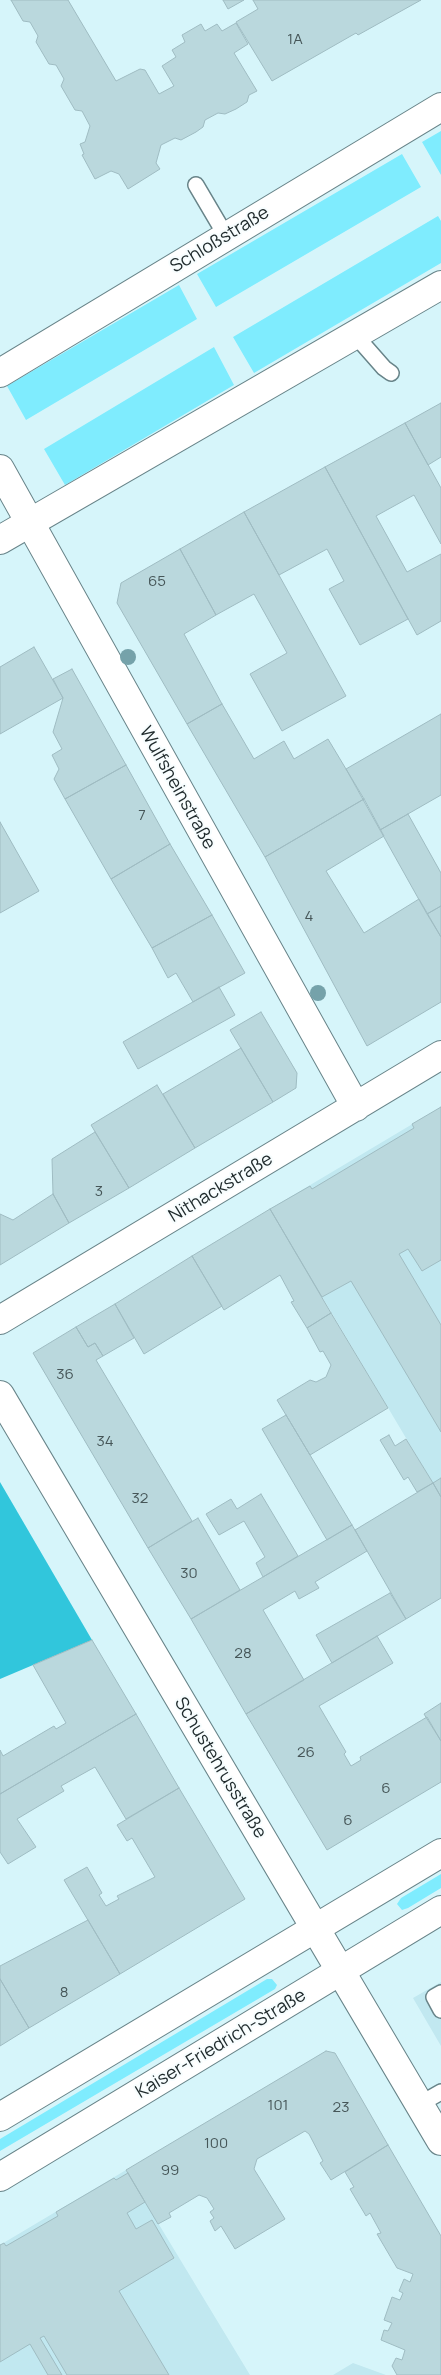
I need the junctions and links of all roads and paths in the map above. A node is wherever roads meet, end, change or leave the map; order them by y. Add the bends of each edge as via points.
1 (441, 107) edge
2 (196, 185) dead end
3 (226, 236) junction
4 (441, 285) edge
5 (355, 334) junction
6 (391, 373) dead end
7 (0, 374) edge
8 (0, 469) edge
9 (31, 520) junction
10 (0, 540) edge
11 (441, 1055) edge
12 (356, 1107) junction
13 (0, 1320) edge
14 (0, 1395) edge
15 (441, 1853) edge
16 (441, 1910) edge
17 (316, 1930) junction
18 (342, 1971) junction
19 (441, 1993) edge
20 (441, 2010) edge
21 (430, 2098) edge
22 (0, 2117) edge
23 (441, 2141) edge
24 (0, 2177) edge

1 - 3 street, Schloßstraße
2 - 3 lane
3 - 7 street, Schloßstraße
4 - 5 street
5 - 6 lane
5 - 9 street
8 - 9 street, Wulfsheinstraße
9 - 10 street
9 - 12 street, Wulfsheinstraße via 50,561
11 - 12 street, Nithackstraße
12 - 13 street, Nithackstraße
14 - 17 street, Schustehrusstraße
15 - 17 street
16 - 18 street, Kaiser-Friedrich-Straße
17 - 18 street, Schustehrusstraße
17 - 22 street
18 - 21 street, Schustehrusstraße
18 - 24 street, Kaiser-Friedrich-Straße
19 - 20 lane via 434,1997
21 - 23 street, Schustehrusstraße

